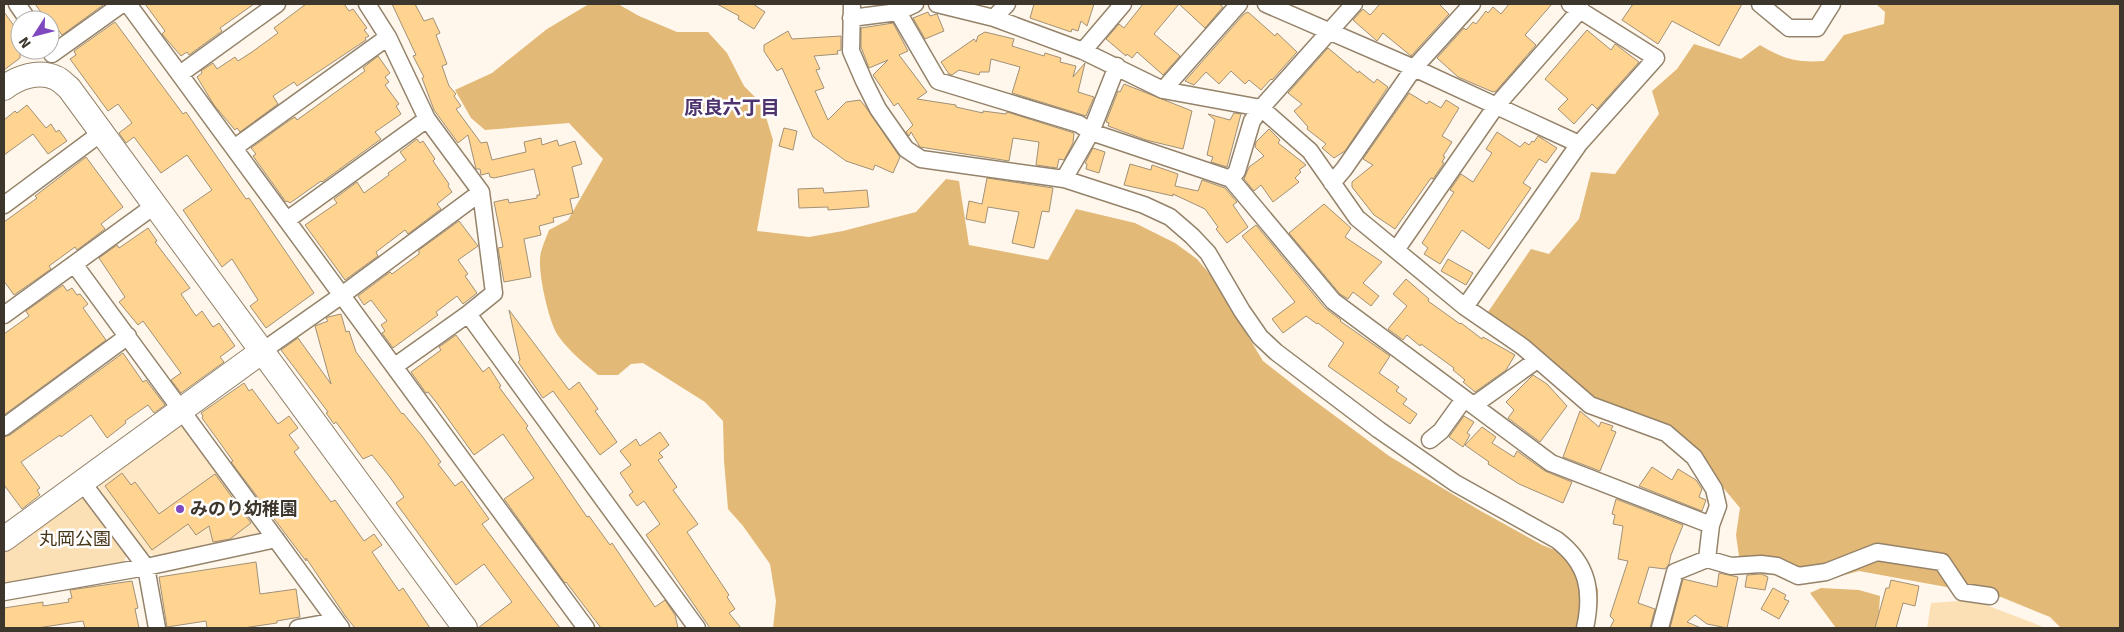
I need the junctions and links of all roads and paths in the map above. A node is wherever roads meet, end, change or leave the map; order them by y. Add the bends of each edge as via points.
1 (122, 4) edge
2 (128, 4) edge
3 (277, 4) edge
4 (367, 4) edge
5 (915, 4) edge
6 (937, 4) edge
7 (1007, 4) edge
8 (1123, 4) edge
9 (1239, 4) edge
10 (1266, 4) edge
11 (1354, 4) edge
12 (1472, 4) edge
13 (1760, 4) edge
14 (1832, 4) edge
15 (1576, 7) edge
16 (852, 11) edge
17 (898, 12) junction
18 (994, 18) junction
19 (1329, 32) junction
20 (388, 37) junction
21 (60, 46) edge
22 (1083, 51) junction
23 (46, 60) edge
24 (1117, 66) junction
25 (1414, 68) junction
26 (38, 74) junction
27 (180, 74) junction
28 (4, 88) edge
29 (1163, 90) junction
30 (1496, 106) junction
31 (1261, 108) junction
32 (427, 119) junction
33 (1091, 132) junction
34 (101, 133) junction
35 (1579, 144) junction
36 (234, 148) junction
37 (1064, 179) junction
38 (1231, 179) junction
39 (1332, 182) junction
40 (481, 192) junction
41 (4, 205) edge
42 (154, 206) junction
43 (287, 220) junction
44 (1396, 250) junction
45 (74, 264) junction
46 (342, 295) junction
47 (1465, 307) junction
48 (468, 314) junction
49 (4, 315) edge
50 (128, 336) junction
51 (261, 352) junction
52 (1537, 360) junction
53 (395, 366) junction
54 (1469, 402) junction
55 (181, 410) junction
56 (4, 427) edge
57 (1430, 440) dead end
58 (82, 482) junction
59 (1711, 525) junction
60 (4, 539) edge
61 (276, 539) junction
62 (1707, 559) junction
63 (146, 567) junction
64 (4, 592) edge
65 (1990, 596) dead end
66 (338, 625) edge
67 (157, 628) edge
68 (298, 628) edge
69 (465, 628) edge
70 (586, 628) edge
71 (697, 628) edge
72 (1585, 628) edge
73 (1660, 628) edge

1 - 21 street
2 - 27 street
3 - 27 street
4 - 20 street
5 - 17 street
6 - 18 street
7 - 18 street
8 - 22 street
9 - 29 street
10 - 19 street
11 - 19 street
12 - 25 street
13 - 14 street via 1789,28 1817,28
15 - 30 street
15 - 35 street via 1656,58
16 - 17 street
16 - 37 street via 851,51 878,109 906,149 921,159
17 - 33 street via 938,81 1079,124
18 - 22 street
19 - 25 street
19 - 31 street
20 - 32 street
20 - 36 street
22 - 24 street
23 - 26 street
24 - 29 street
24 - 33 street
25 - 30 street
25 - 39 street
26 - 28 street via 25,76
26 - 34 street via 56,78 69,88
27 - 36 street
29 - 31 street
30 - 35 street
30 - 44 street
31 - 38 street via 1252,122 1237,171
31 - 39 street via 1310,151
32 - 40 street
32 - 43 street
33 - 37 street
33 - 38 street
34 - 41 street
34 - 42 street
35 - 47 street
36 - 43 street
37 - 72 street via 1170,217 1208,253 1242,311 1276,352 1455,483 1557,540 1569,550 1579,562 1587,582 1589,600
38 - 54 street via 1333,301
39 - 44 street via 1357,218
40 - 46 street
40 - 48 street via 494,292
42 - 45 street
42 - 51 street
43 - 46 street
44 - 47 street
45 - 49 street
45 - 50 street
46 - 51 street
46 - 53 street
47 - 52 street
48 - 53 street
48 - 71 street
50 - 55 street
50 - 56 street
51 - 55 street
51 - 69 street
52 - 54 street
52 - 59 street via 1590,405 1666,433 1694,457 1714,489 1718,506
53 - 70 street
54 - 57 street
54 - 59 street via 1551,463
55 - 58 street
55 - 61 street
58 - 60 street
58 - 63 street
59 - 62 street
61 - 63 street
61 - 66 street
62 - 65 street via 1731,566 1777,566 1798,576 1826,572 1877,552 1942,562 1962,592
62 - 73 street via 1675,572
63 - 64 street
63 - 67 street
66 - 68 street

